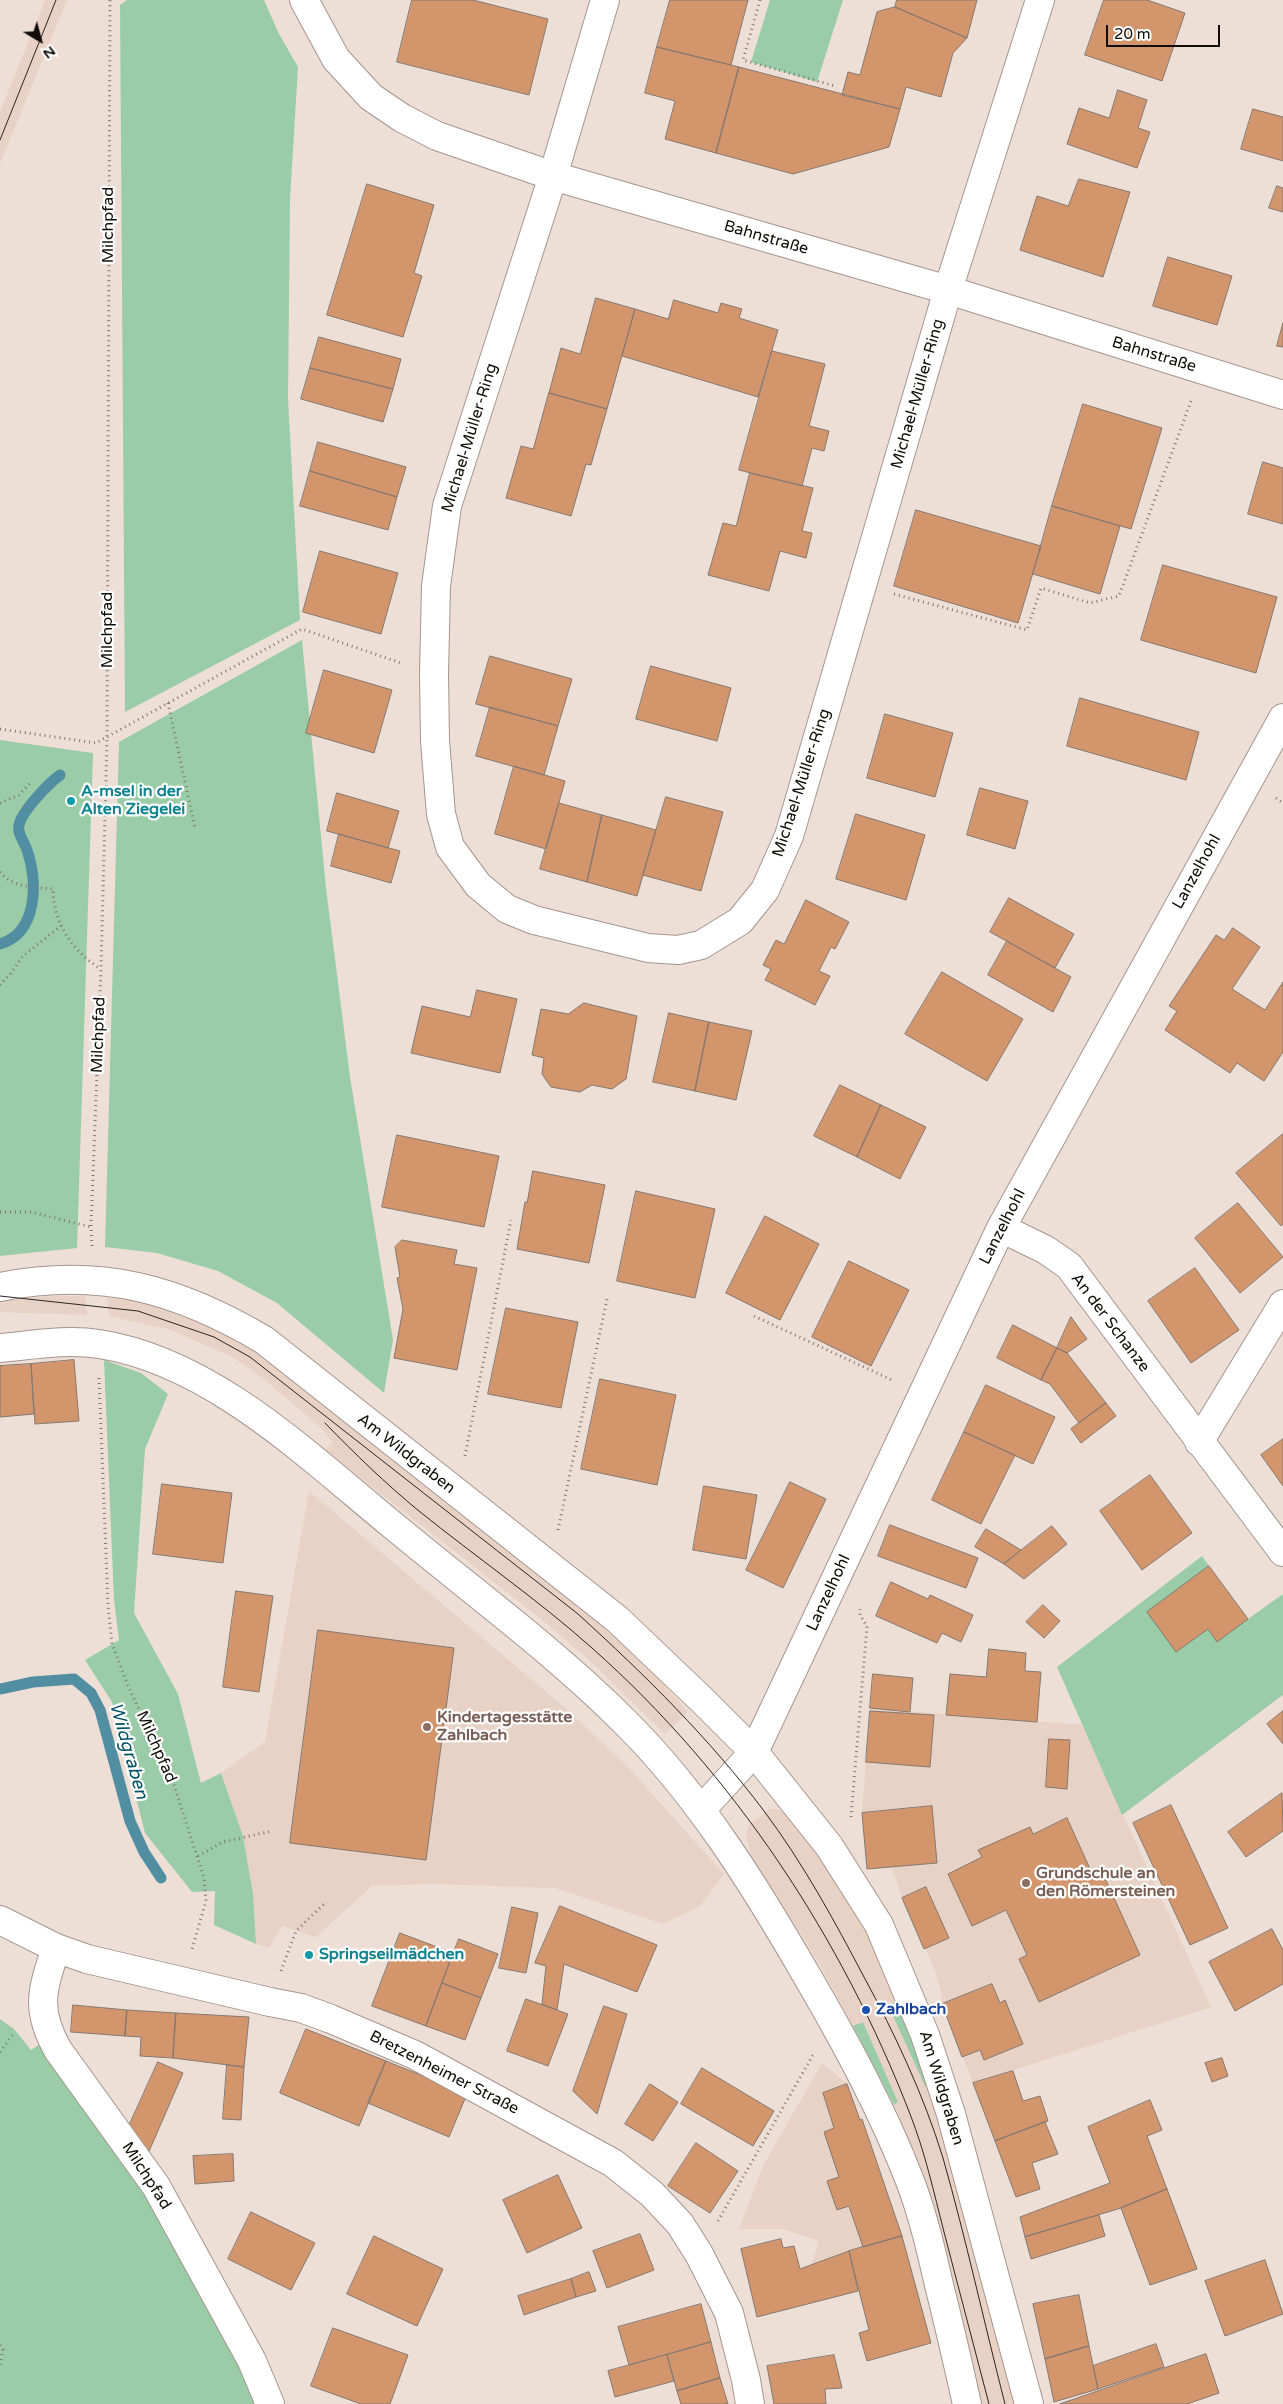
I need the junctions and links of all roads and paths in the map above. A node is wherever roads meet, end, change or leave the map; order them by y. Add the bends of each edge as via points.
1 (110, 0) edge
2 (304, 0) edge
3 (604, 0) edge
4 (760, 0) edge
5 (1040, 0) edge
6 (835, 86) dead end
7 (553, 176) junction
8 (948, 290) junction
9 (1203, 370) junction
10 (1283, 395) edge
11 (862, 585) junction
12 (410, 666) dead end
13 (168, 703) junction
14 (1283, 718) edge
15 (0, 729) edge
16 (107, 738) junction
17 (32, 782) dead end
18 (0, 803) edge
19 (195, 828) dead end
20 (0, 872) edge
21 (61, 926) junction
22 (101, 969) junction
23 (0, 985) edge
24 (0, 1212) edge
25 (511, 1220) dead end
26 (90, 1227) junction
27 (1001, 1228) junction
28 (92, 1251) dead end
29 (0, 1288) edge
30 (607, 1299) dead end
31 (1283, 1304) edge
32 (754, 1316) dead end
33 (0, 1348) edge
34 (99, 1370) dead end
35 (922, 1393) junction
36 (1198, 1442) junction
37 (457, 1494) junction
38 (1283, 1552) edge
39 (551, 1565) junction
40 (860, 1606) dead end
41 (754, 1752) junction
42 (701, 1810) junction
43 (852, 1819) dead end
44 (272, 1831) dead end
45 (198, 1856) junction
46 (324, 1904) dead end
47 (0, 1920) edge
48 (56, 1948) junction
49 (181, 1981) junction
50 (270, 2002) junction
51 (814, 2054) dead end
52 (698, 2254) junction
53 (0, 2345) edge
54 (0, 2364) edge
55 (270, 2404) edge
56 (750, 2404) edge
57 (967, 2404) edge
58 (1029, 2404) edge

1 - 16 path, Milchpfad
2 - 7 street, Bahnstraße via 336,58 371,97 437,136
3 - 7 street, Michael-Müller-Ring
4 - 6 path via 743,60
5 - 8 street, Michael-Müller-Ring
7 - 8 street, Bahnstraße
7 - 11 street, Michael-Müller-Ring via 447,506 436,586 434,732 441,814 450,847 478,885 507,909 534,920 648,948 678,950 701,945 740,922 765,890 789,836
8 - 9 street, Bahnstraße
8 - 11 street, Michael-Müller-Ring
9 - 10 street, Bahnstraße
9 - 11 path via 1119,596 1090,603 1040,588 1027,630
12 - 13 path via 302,629
13 - 16 path
13 - 19 path
14 - 27 street, Lanzelhohl
15 - 16 path via 96,744
16 - 22 path, Milchpfad
17 - 18 path via 19,795
20 - 21 path via 19,885 54,889 53,906
21 - 22 path via 72,944
21 - 23 path via 23,956
22 - 26 path, Milchpfad
24 - 26 path via 31,1212
25 - 37 path
26 - 28 path, Milchpfad
27 - 35 street, Lanzelhohl
27 - 36 street, An der Schanze via 1046,1250 1069,1266
29 - 37 street, Am Wildgraben via 50,1281 118,1283 157,1290 230,1320 264,1340
30 - 39 path
31 - 36 street
32 - 35 path
33 - 42 street via 62,1342 97,1344 134,1351 208,1382 309,1457 576,1677 626,1722
34 - 45 path, Milchpfad via 112,1644 174,1786
35 - 41 street, Lanzelhohl
36 - 38 street, An der Schanze
37 - 39 street, Am Wildgraben
39 - 41 street, Am Wildgraben via 617,1619
40 - 43 path via 860,1615 867,1626 850,1810
41 - 42 street
41 - 58 street, Am Wildgraben via 829,1846 879,1925 896,1961 951,2114
42 - 57 street via 782,1932 877,2101 911,2183 926,2230
44 - 45 path via 223,1842
45 - 49 path, Milchpfad via 206,1901
46 - 50 path via 296,1931
47 - 48 street, Bretzenheimer Straße
48 - 49 street, Bretzenheimer Straße via 87,1959
48 - 55 street, Milchpfad via 45,1982 43,2013 46,2030 156,2186 252,2360
49 - 50 street, Bretzenheimer Straße
50 - 52 street, Bretzenheimer Straße via 302,2008 415,2055 614,2163 652,2194 680,2224
51 - 52 path
52 - 56 street, Bretzenheimer Straße via 729,2313
53 - 54 path via 3,2350

